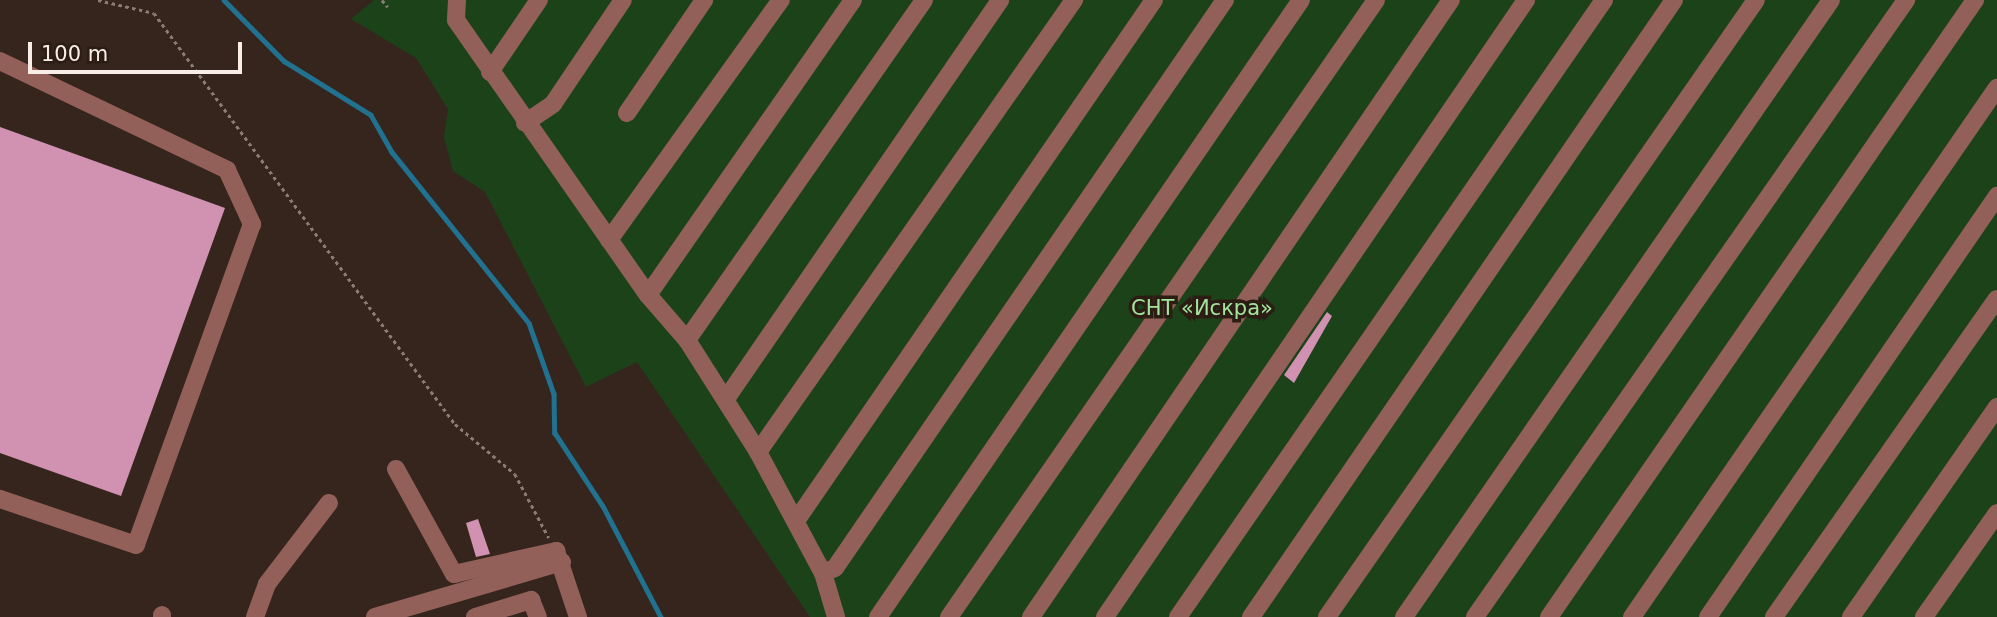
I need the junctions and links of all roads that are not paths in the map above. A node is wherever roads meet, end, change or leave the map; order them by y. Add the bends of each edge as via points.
1 (457, 0) edge
2 (539, 0) edge
3 (623, 0) edge
4 (704, 0) edge
5 (781, 0) edge
6 (853, 0) edge
7 (924, 0) edge
8 (1000, 0) edge
9 (1074, 0) edge
10 (1154, 0) edge
11 (1225, 0) edge
12 (1301, 0) edge
13 (1376, 0) edge
14 (1451, 0) edge
15 (1526, 0) edge
16 (1604, 0) edge
17 (1674, 0) edge
18 (1756, 0) edge
19 (1831, 0) edge
20 (1906, 0) edge
21 (1975, 0) edge
22 (0, 61) edge
23 (490, 72) junction
24 (1997, 88) edge
25 (627, 113) dead end
26 (525, 122) junction
27 (1997, 196) edge
28 (609, 240) junction
29 (648, 295) junction
30 (1997, 299) edge
31 (687, 340) junction
32 (726, 399) junction
33 (1997, 407) edge
34 (758, 452) junction
35 (396, 469) dead end
36 (0, 499) edge
37 (329, 503) dead end
38 (1997, 513) edge
39 (796, 521) junction
40 (559, 556) junction
41 (823, 573) junction
42 (255, 617) edge
43 (375, 617) edge
44 (475, 617) edge
45 (538, 617) edge
46 (578, 617) edge
47 (836, 617) edge
48 (878, 617) edge
49 (949, 617) edge
50 (1031, 617) edge
51 (1105, 617) edge
52 (1178, 617) edge
53 (1251, 617) edge
54 (1327, 617) edge
55 (1404, 617) edge
56 (1475, 617) edge
57 (1549, 617) edge
58 (1632, 617) edge
59 (1708, 617) edge
60 (1774, 617) edge
61 (1851, 617) edge
62 (1924, 617) edge

1 - 23 lane via 456,20
2 - 23 lane
3 - 26 lane via 553,104
4 - 25 lane
5 - 28 lane
6 - 29 lane
7 - 31 lane
8 - 32 lane
9 - 34 lane
10 - 39 lane
11 - 41 lane via 835,568
12 - 48 lane
13 - 49 lane
14 - 50 lane
15 - 51 lane
16 - 52 lane
17 - 53 lane
18 - 54 lane
19 - 55 lane
20 - 56 lane
21 - 57 lane
22 - 36 lane via 227,170 252,224 136,545
23 - 26 lane
24 - 58 lane
26 - 28 lane
27 - 59 lane
28 - 29 lane
29 - 31 lane
30 - 60 lane
31 - 32 lane
32 - 34 lane
33 - 61 lane
34 - 39 lane
35 - 40 lane via 454,574
37 - 42 lane via 267,584
38 - 62 lane
39 - 41 lane
40 - 43 lane
40 - 46 lane
41 - 47 lane
44 - 45 lane via 531,600

